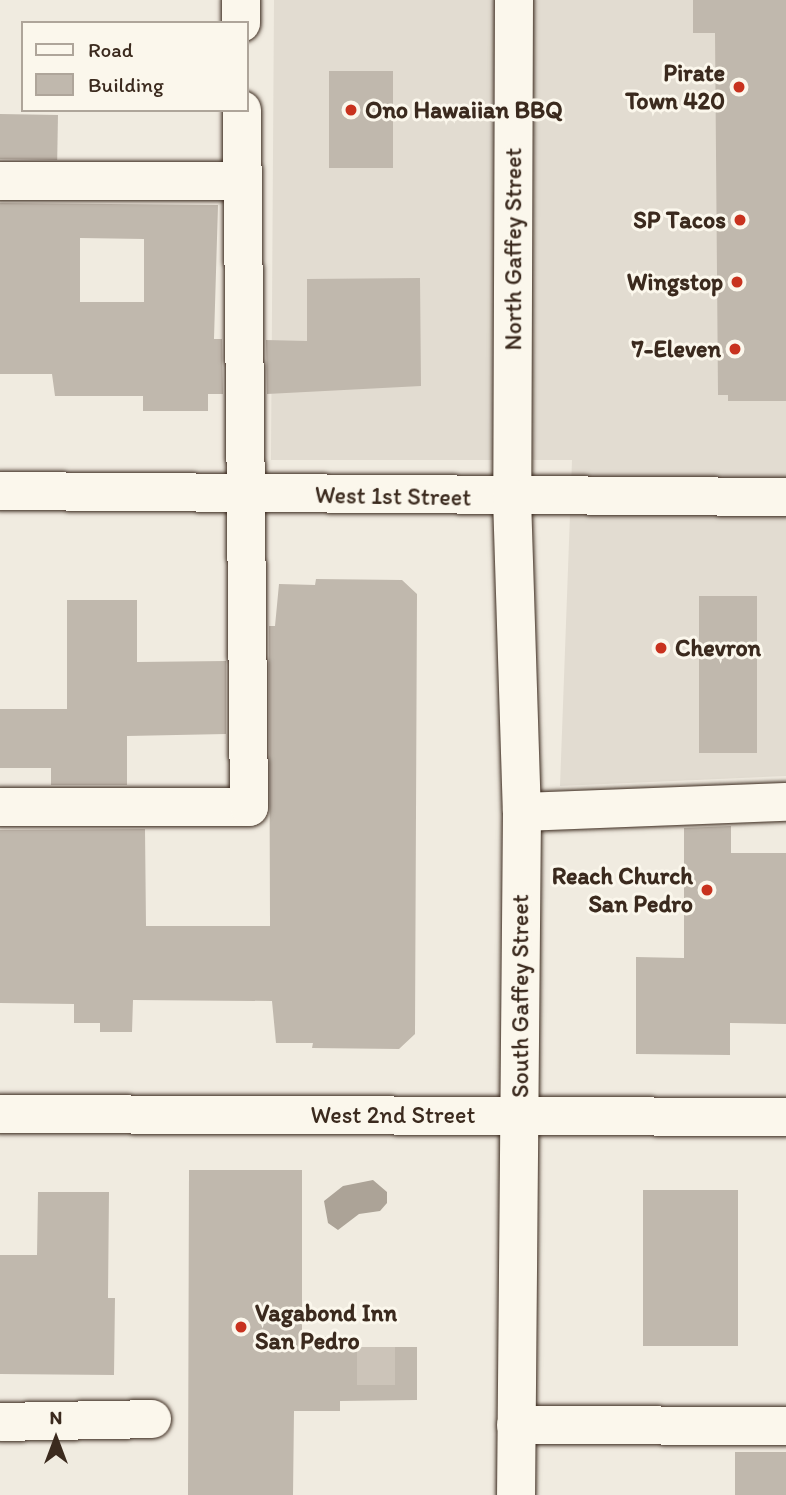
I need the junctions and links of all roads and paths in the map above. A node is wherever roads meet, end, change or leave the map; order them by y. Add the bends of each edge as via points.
1 (241, 0) edge
2 (514, 0) edge
3 (242, 21) edge
4 (242, 112) edge
5 (242, 180) junction
6 (0, 181) edge
7 (0, 491) edge
8 (249, 494) junction
9 (786, 497) edge
10 (512, 498) junction
11 (786, 802) edge
12 (0, 807) edge
13 (522, 812) junction
14 (0, 1114) edge
15 (519, 1115) junction
16 (786, 1117) edge
17 (152, 1419) dead end
18 (0, 1422) edge
19 (516, 1425) junction
20 (786, 1426) edge
21 (516, 1495) edge

1 - 3 street
2 - 10 street, North Gaffey Street
4 - 5 street
5 - 6 street
5 - 8 street
7 - 8 street, West 1st Street
8 - 10 street, West 1st Street
8 - 12 street via 249,807
9 - 10 street, West 1st Street
10 - 13 street, South Gaffey Street
11 - 13 street
13 - 15 street, South Gaffey Street
14 - 15 street, West 2nd Street
15 - 16 street, West 2nd Street
15 - 19 street, South Gaffey Street
17 - 18 street
19 - 20 street
19 - 21 street, South Gaffey Street

